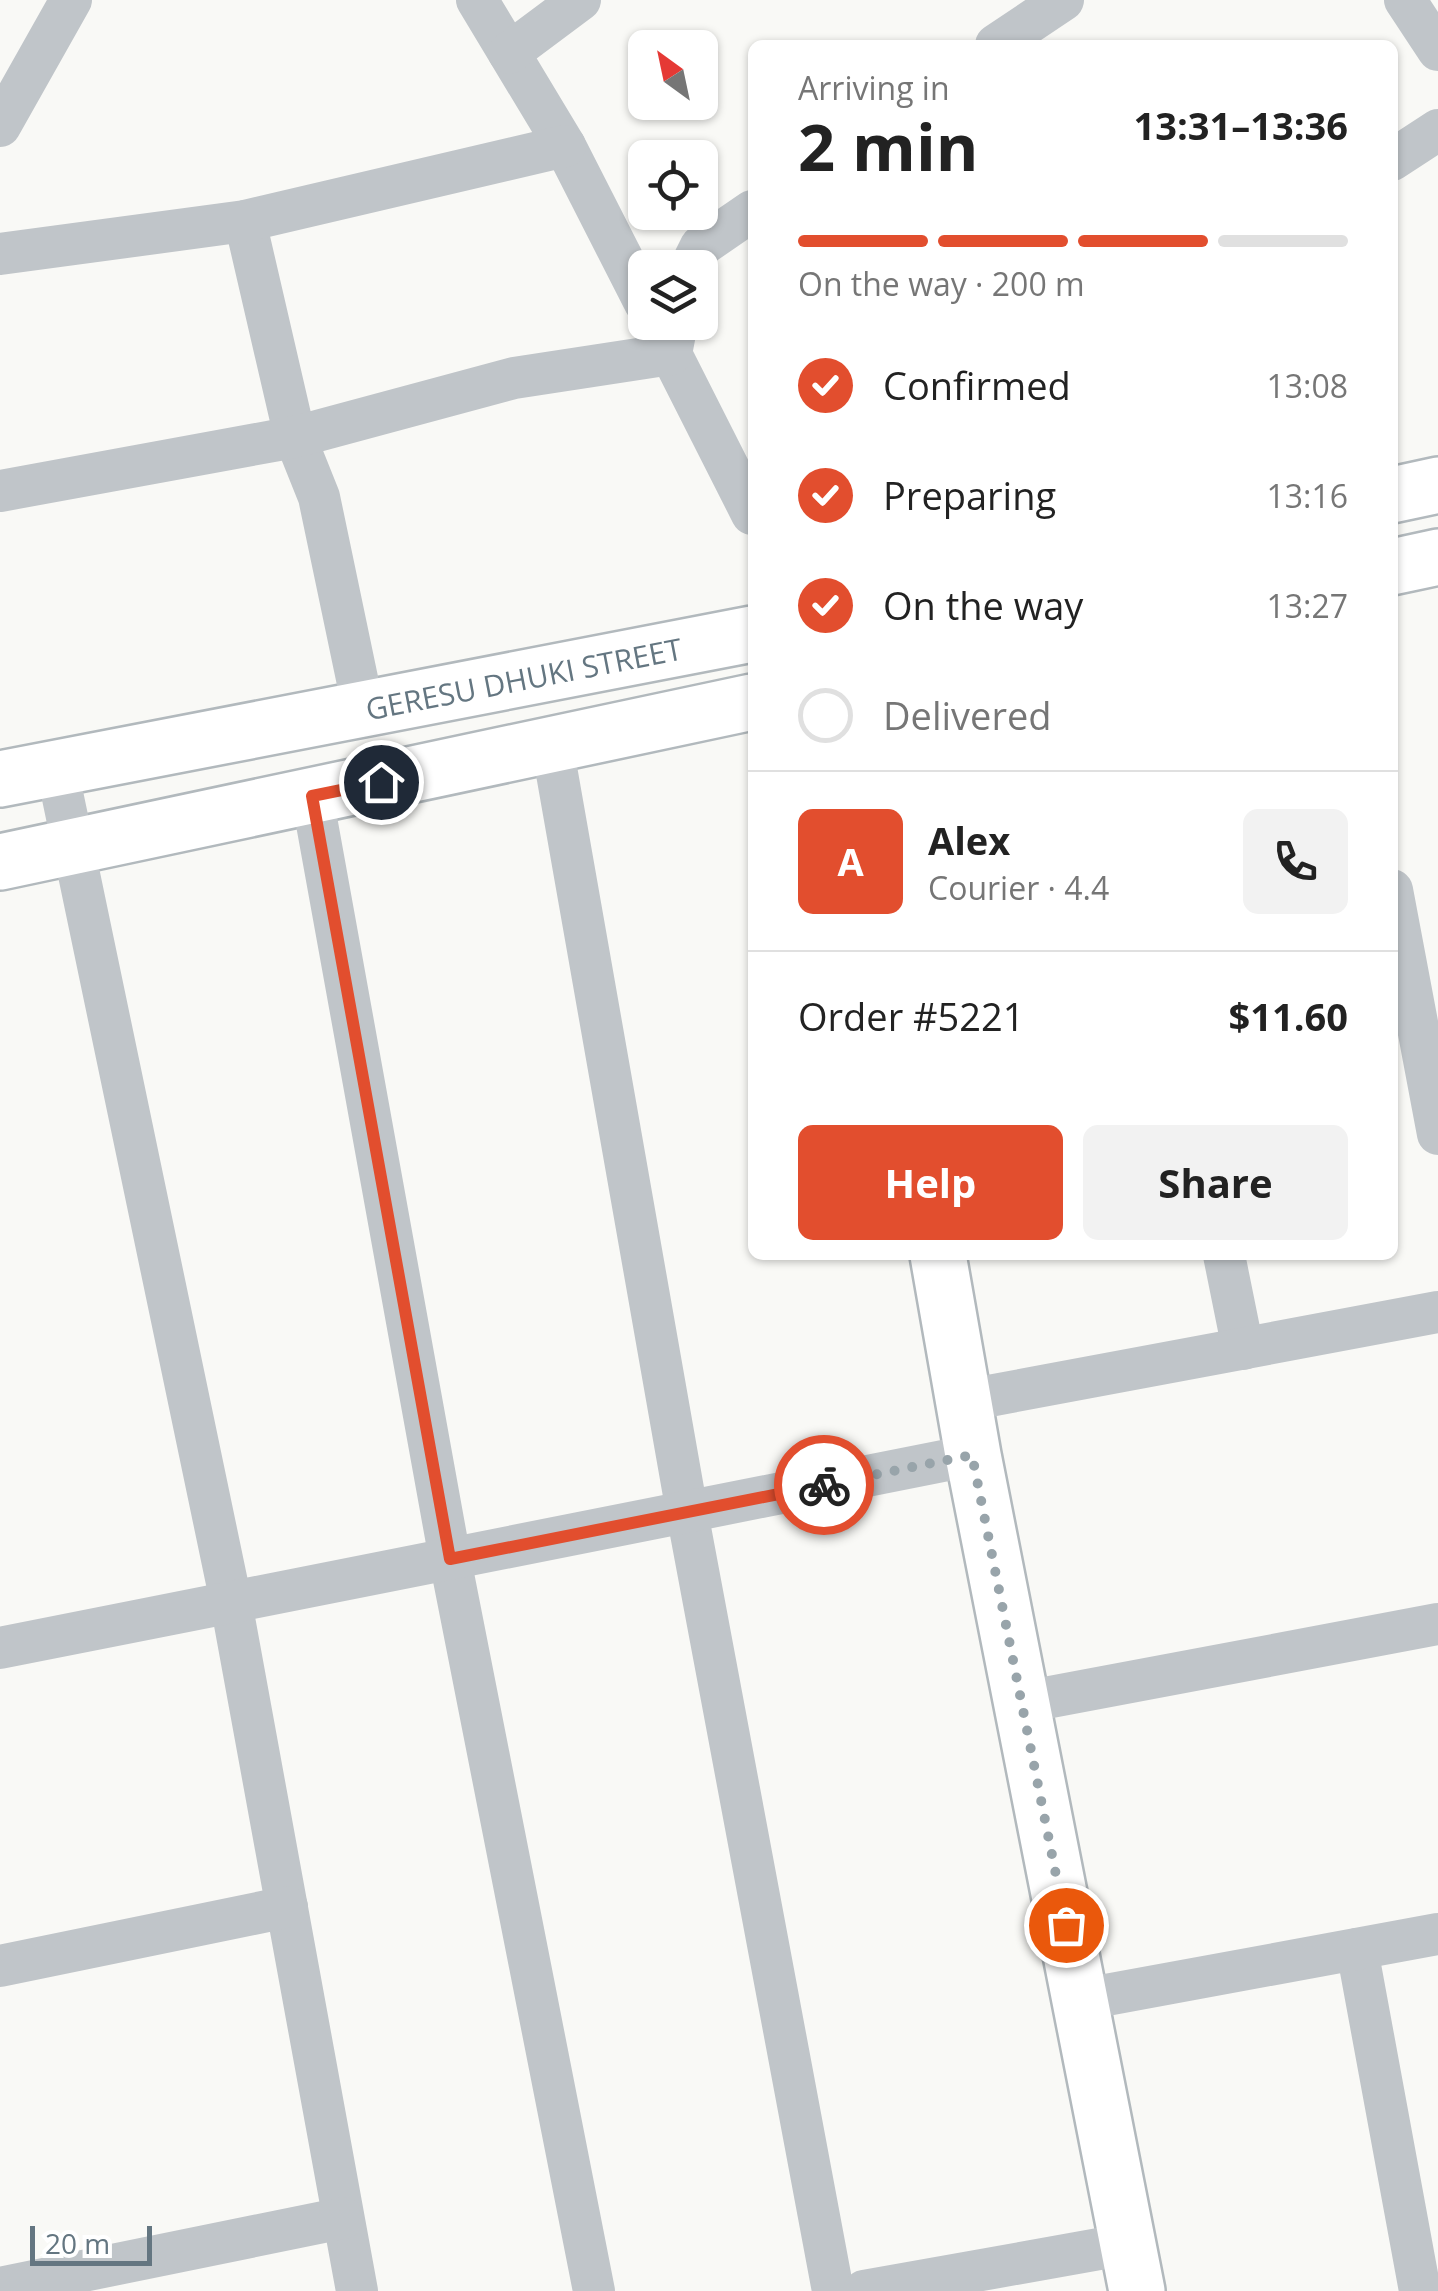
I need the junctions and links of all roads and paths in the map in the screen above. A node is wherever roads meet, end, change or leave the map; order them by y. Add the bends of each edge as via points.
1 (72, 0) edge
2 (477, 0) edge
3 (580, 0) edge
4 (1062, 0) edge
5 (1405, 0) edge
6 (1003, 40) edge
7 (1438, 50) edge
8 (509, 52) junction
9 (0, 126) edge
10 (1438, 130) edge
11 (565, 146) junction
12 (1398, 156) edge
13 (748, 214) edge
14 (245, 221) junction
15 (699, 250) edge
16 (0, 254) edge
17 (628, 270) edge
18 (643, 340) edge
19 (670, 340) edge
20 (295, 437) junction
21 (1438, 486) edge
22 (0, 492) edge
23 (1398, 494) edge
24 (748, 505) edge
25 (1438, 557) edge
26 (1398, 565) edge
27 (748, 635) edge
28 (748, 703) edge
29 (364, 712) junction
30 (552, 745) junction
31 (57, 770) junction
32 (0, 779) edge
33 (312, 796) junction
34 (76, 846) junction
35 (0, 862) edge
36 (1398, 922) edge
37 (1438, 1134) edge
38 (939, 1260) edge
39 (1225, 1260) edge
40 (1438, 1312) edge
41 (1243, 1348) junction
42 (962, 1401) junction
43 (972, 1455) junction
44 (687, 1512) junction
45 (450, 1559) junction
46 (232, 1602) junction
47 (1438, 1624) edge
48 (0, 1648) edge
49 (1024, 1702) junction
50 (287, 1907) junction
51 (1438, 1934) edge
52 (1357, 1949) junction
53 (0, 1966) edge
54 (1080, 2000) junction
55 (344, 2218) junction
56 (1132, 2267) edge
57 (69, 2283) edge
58 (0, 2288) edge
59 (357, 2291) edge
60 (594, 2291) edge
61 (834, 2291) edge
62 (864, 2291) edge
63 (1420, 2291) edge

1 - 9 street
2 - 8 street
3 - 8 street
4 - 6 street
5 - 7 street
8 - 11 street
10 - 12 street
11 - 14 street
11 - 17 street
13 - 15 street
14 - 16 street
14 - 20 street
18 - 20 street
19 - 24 street
20 - 22 street
20 - 29 street via 319,497
21 - 23 main road
25 - 26 main road
27 - 29 main road, GERESU DHUKI STREET
28 - 30 main road
29 - 31 main road, GERESU DHUKI STREET
30 - 33 main road
30 - 44 street
31 - 32 main road, GERESU DHUKI STREET
31 - 34 street
33 - 34 main road
33 - 45 street
34 - 35 main road
34 - 46 street
36 - 37 street
38 - 42 main road
39 - 41 street
40 - 41 street
41 - 42 street
42 - 43 main road
43 - 44 street
43 - 49 main road
44 - 45 street
44 - 61 street
45 - 46 street
45 - 60 street
46 - 48 street
46 - 50 street
47 - 49 street
49 - 54 main road
50 - 53 street
50 - 55 street
51 - 52 street
52 - 54 street
52 - 63 street
54 - 56 main road
55 - 57 street
55 - 59 street
56 - 62 street
57 - 58 street

